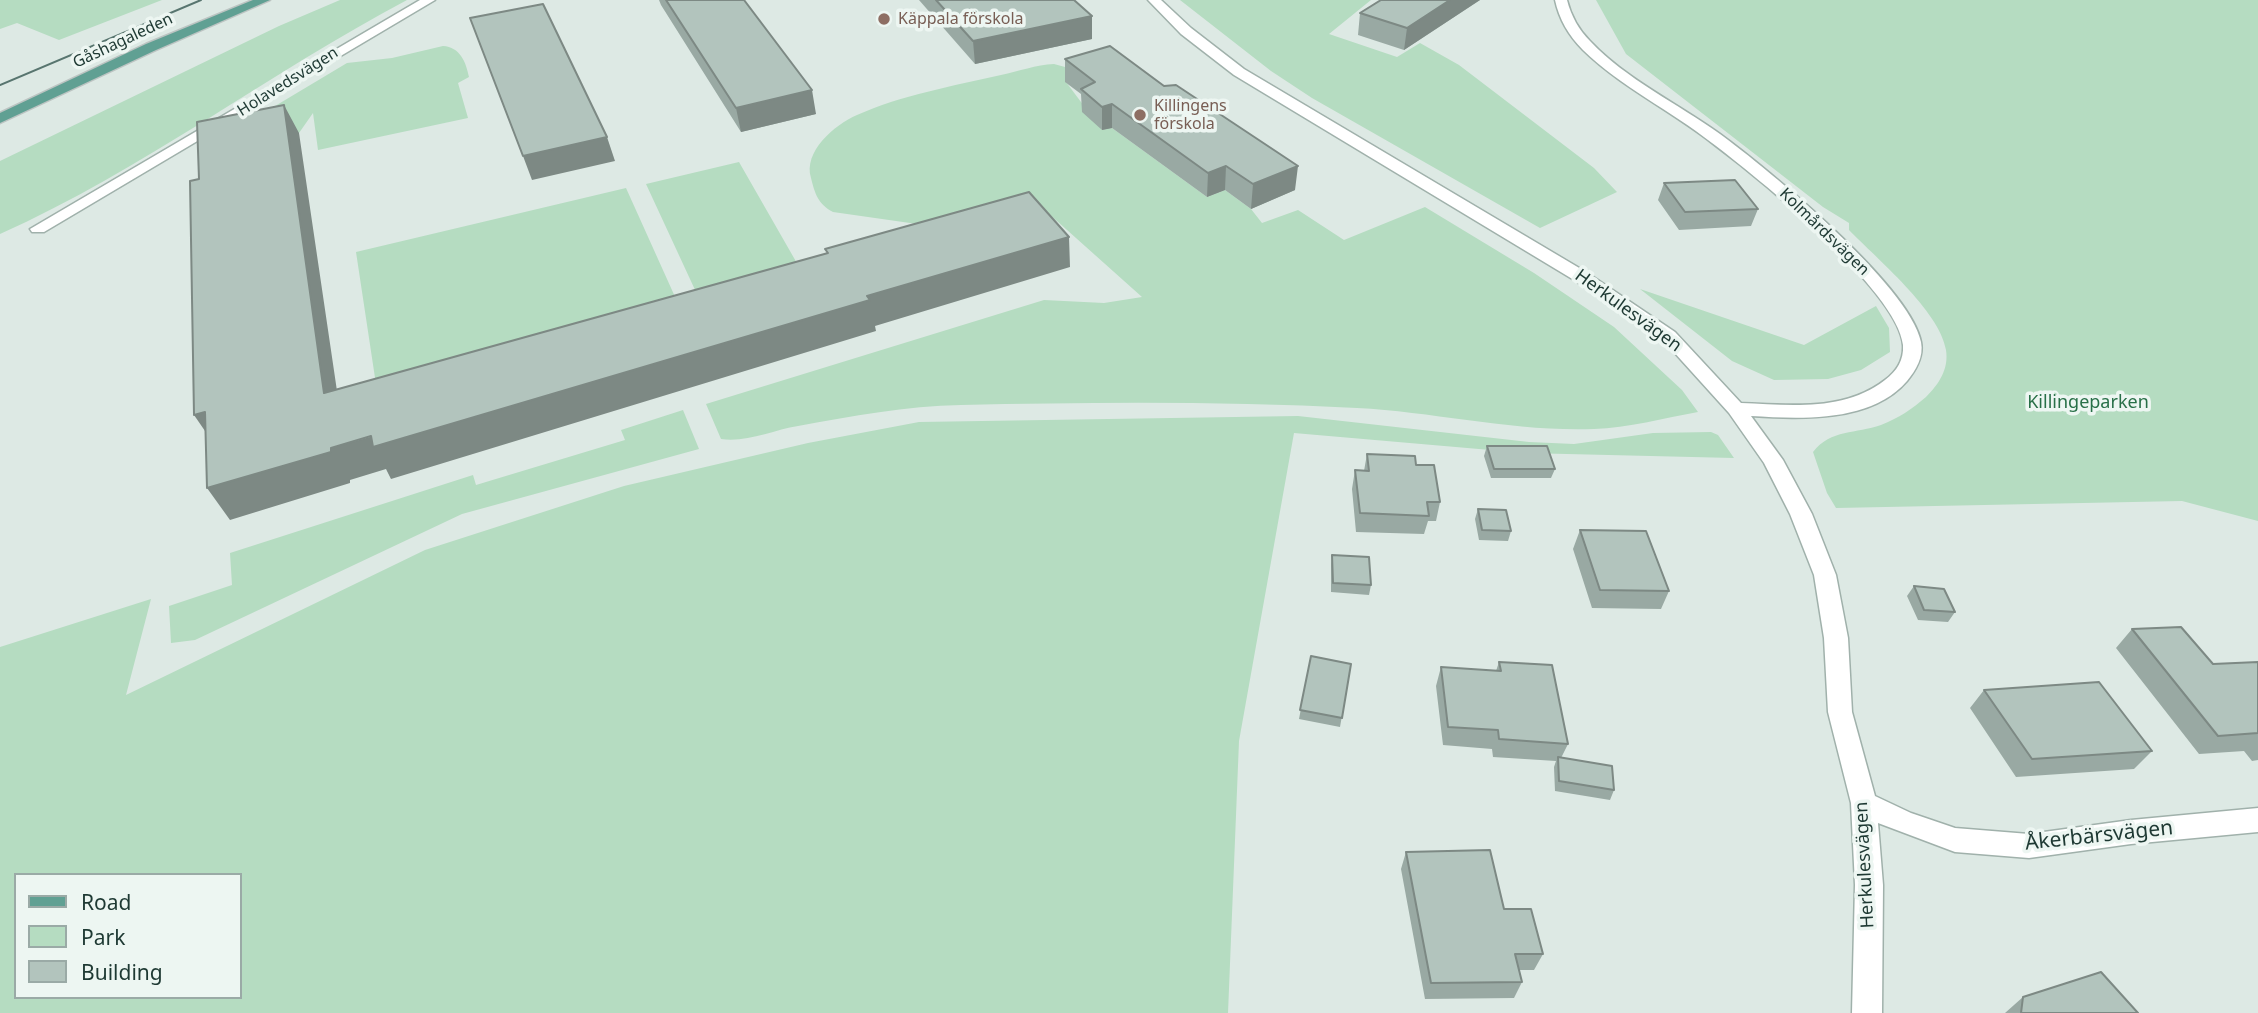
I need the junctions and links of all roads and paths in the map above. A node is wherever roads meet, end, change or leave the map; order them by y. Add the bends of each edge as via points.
1 (264, 0) edge
2 (429, 0) edge
3 (1154, 0) edge
4 (1561, 0) edge
5 (0, 119) edge
6 (38, 229) dead end
7 (1736, 409) junction
8 (1864, 803) junction
9 (2258, 820) edge
10 (1867, 1013) edge

1 - 5 main road, Gåshagaleden via 151,47
2 - 6 street, Holavedsvägen
3 - 7 street, Herkulesvägen via 1239,72 1580,276 1669,336
4 - 7 street, Kolmårdsvägen via 1572,26 1590,49 1714,136 1791,199 1870,276 1908,328 1913,344 1909,368 1894,384 1860,401 1804,412
7 - 8 street, Herkulesvägen via 1773,460 1825,575 1836,638 1840,712
8 - 9 street, Åkerbärsvägen via 1955,840 2029,846
8 - 10 street, Herkulesvägen via 1869,885

